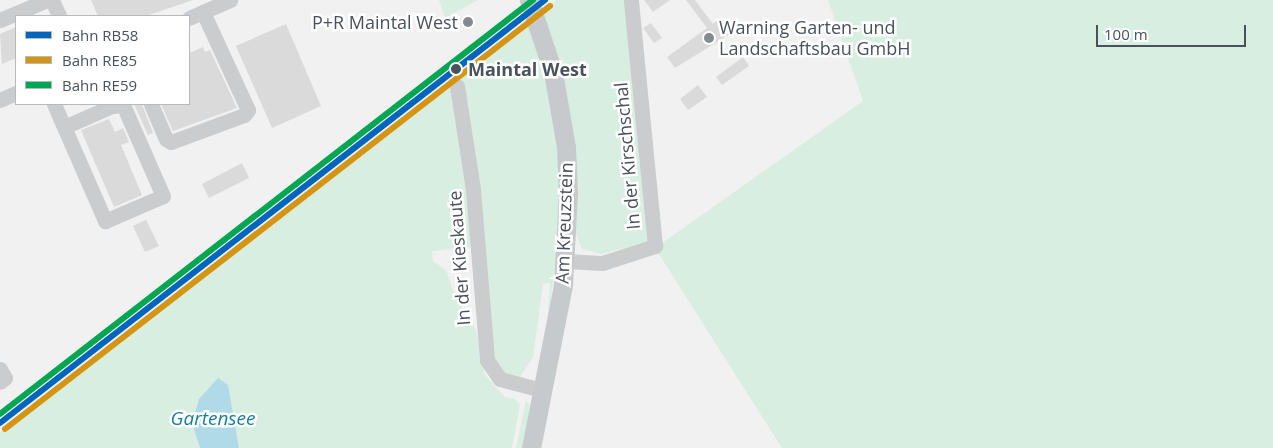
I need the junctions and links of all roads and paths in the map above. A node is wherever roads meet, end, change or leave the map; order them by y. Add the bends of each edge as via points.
1 (48, 0) edge
2 (52, 0) edge
3 (230, 0) edge
4 (529, 0) edge
5 (631, 0) edge
6 (197, 11) edge
7 (59, 15) edge
8 (0, 20) edge
9 (457, 86) dead end
10 (15, 93) edge
11 (0, 100) edge
12 (54, 105) edge
13 (151, 105) edge
14 (64, 127) junction
15 (565, 261) junction
16 (0, 369) edge
17 (0, 382) edge
18 (542, 390) junction
19 (531, 448) edge

1 - 8 street
2 - 7 street
3 - 6 street
4 - 15 main road, Am Kreuzstein via 544,43 566,147
5 - 15 street, In der Kirschschal via 655,246 602,262
6 - 13 street via 248,110 244,115 171,142 166,139
9 - 18 street, In der Kieskaute via 473,189 487,360 500,379
10 - 11 street
12 - 14 street
14 - 14 street via 105,221 163,196 123,106 112,106
15 - 18 main road, Am Kreuzstein
16 - 17 street via 5,378
18 - 19 main road, Am Kreuzstein

